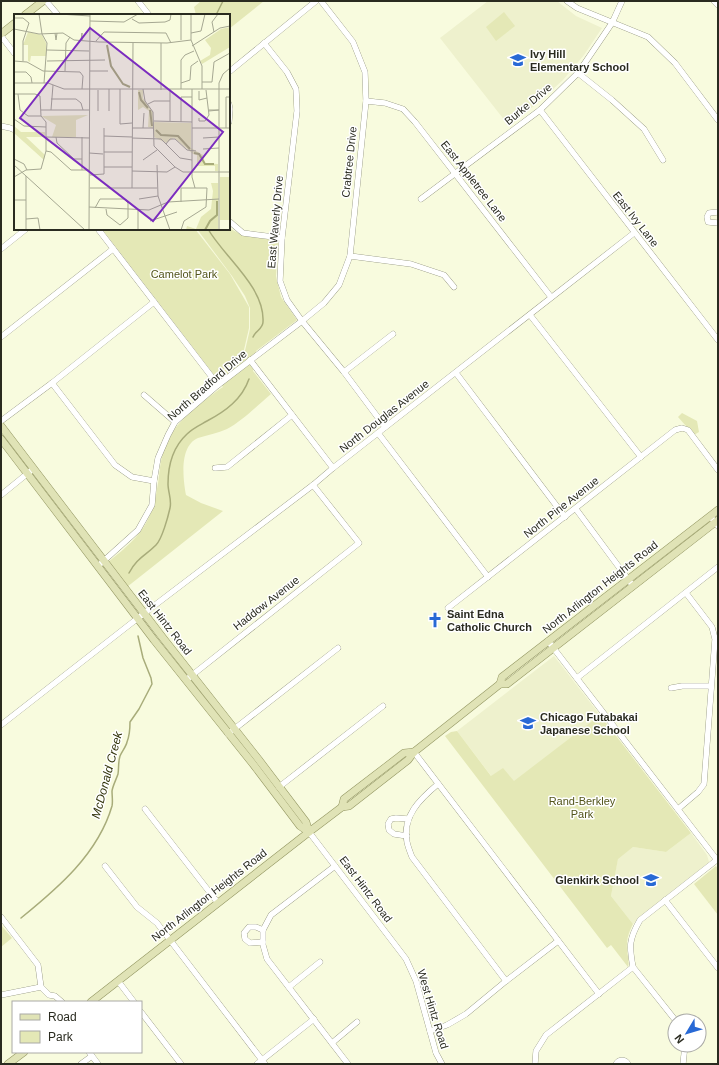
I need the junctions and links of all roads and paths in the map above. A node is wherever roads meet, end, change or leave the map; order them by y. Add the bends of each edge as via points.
1 (44, 1) edge
2 (138, 1) edge
3 (316, 1) edge
4 (321, 1) edge
5 (568, 1) edge
6 (622, 1) edge
7 (714, 1) edge
8 (718, 5) edge
9 (26, 14) edge
10 (57, 14) edge
11 (148, 14) edge
12 (612, 23) junction
13 (14, 24) edge
14 (1, 35) edge
15 (264, 43) junction
16 (14, 53) edge
17 (230, 71) edge
18 (578, 73) junction
19 (366, 101) junction
20 (540, 110) junction
21 (718, 120) edge
22 (1, 126) edge
23 (14, 130) edge
24 (663, 160) dead end
25 (455, 174) junction
26 (421, 199) dead end
27 (718, 212) edge
28 (230, 222) edge
29 (718, 223) edge
30 (25, 230) edge
31 (99, 230) edge
32 (634, 233) junction
33 (282, 238) junction
34 (1, 249) edge
35 (113, 249) junction
36 (350, 256) junction
37 (454, 287) dead end
38 (550, 297) junction
39 (154, 302) junction
40 (530, 315) junction
41 (302, 321) junction
42 (393, 334) dead end
43 (1, 337) edge
44 (718, 340) edge
45 (250, 360) junction
46 (344, 372) junction
47 (456, 373) junction
48 (52, 383) junction
49 (218, 385) junction
50 (144, 395) dead end
51 (292, 416) junction
52 (1, 421) edge
53 (175, 422) junction
54 (1, 426) edge
55 (385, 427) junction
56 (378, 433) junction
57 (1, 440) edge
58 (641, 457) junction
59 (215, 468) dead end
60 (333, 468) junction
61 (33, 469) junction
62 (718, 470) edge
63 (27, 474) junction
64 (154, 481) junction
65 (313, 485) junction
66 (1, 495) edge
67 (576, 509) junction
68 (718, 510) edge
69 (710, 516) junction
70 (565, 517) junction
71 (717, 523) edge
72 (101, 563) junction
73 (718, 567) edge
74 (488, 577) junction
75 (628, 580) junction
76 (633, 586) junction
77 (686, 593) junction
78 (448, 608) dead end
79 (141, 616) junction
80 (548, 641) junction
81 (338, 648) dead end
82 (553, 648) junction
83 (192, 675) junction
84 (577, 678) junction
85 (186, 680) junction
86 (500, 684) junction
87 (711, 686) junction
88 (671, 688) dead end
89 (382, 706) dead end
90 (1, 725) edge
91 (235, 728) junction
92 (228, 734) junction
93 (414, 752) junction
94 (438, 784) junction
95 (280, 787) junction
96 (145, 809) dead end
97 (678, 809) junction
98 (408, 819) junction
99 (310, 832) junction
100 (407, 836) junction
101 (718, 859) edge
102 (105, 866) dead end
103 (335, 866) junction
104 (665, 900) junction
105 (218, 903) junction
106 (1, 917) edge
107 (263, 930) junction
108 (170, 940) junction
109 (558, 941) junction
110 (263, 942) junction
111 (406, 959) joint
112 (320, 962) dead end
113 (633, 967) junction
114 (718, 968) edge
115 (118, 981) junction
116 (506, 981) junction
117 (41, 987) junction
118 (289, 987) junction
119 (599, 994) junction
120 (1, 995) edge
121 (49, 995) junction
122 (49, 1001) edge
123 (61, 1001) edge
124 (92, 1001) edge
125 (133, 1001) edge
126 (142, 1013) edge
127 (670, 1013) edge
128 (314, 1019) junction
129 (357, 1022) dead end
130 (430, 1031) junction
131 (332, 1043) junction
132 (23, 1053) edge
133 (684, 1053) edge
134 (91, 1054) edge
135 (264, 1062) edge
136 (8, 1064) edge
137 (82, 1064) edge
138 (98, 1064) edge
139 (181, 1064) edge
140 (257, 1064) edge
141 (348, 1064) edge
142 (442, 1064) edge
143 (534, 1064) edge
144 (616, 1064) edge
145 (628, 1064) edge
146 (683, 1064) edge

1 - 9 main road
1 - 10 street
2 - 11 street
3 - 15 street
4 - 19 street, Crabtree Drive via 354,42 365,72
5 - 12 street via 576,8
6 - 12 street, Burke Drive
7 - 8 street
12 - 18 street, Burke Drive
12 - 21 street via 648,37 675,64
13 - 14 main road
14 - 16 street
15 - 17 street
15 - 33 street, East Waverly Drive via 287,72 296,89 297,111
18 - 20 street, Burke Drive
18 - 24 street via 644,129
19 - 25 street, East Appletree Lane via 385,103 403,109
19 - 36 street, Crabtree Drive
20 - 25 street, Burke Drive
20 - 32 street, East Ivy Lane
22 - 23 street
25 - 26 street, Burke Drive
25 - 38 street, East Appletree Lane
27 - 29 street via 709,213 706,217 708,222
28 - 33 street via 243,233
30 - 34 street
31 - 35 street
32 - 38 street, North Douglas Avenue
32 - 44 street, East Ivy Lane
33 - 41 street, East Waverly Drive via 280,281 287,300
35 - 39 street
35 - 43 street
36 - 37 street via 411,264 444,275
36 - 41 street, Crabtree Drive via 339,285 324,303
38 - 40 street, North Douglas Avenue
39 - 48 street
39 - 49 street
40 - 47 street, North Douglas Avenue
40 - 58 street
41 - 45 street, North Bradford Drive
41 - 46 street, East Waverly Drive
42 - 46 street
45 - 49 street, North Bradford Drive
45 - 51 street
46 - 55 street, East Waverly Drive
47 - 55 street, North Douglas Avenue
47 - 70 street
48 - 52 street
48 - 64 street via 116,465 132,477
49 - 53 street, North Bradford Drive
50 - 53 street
51 - 59 street via 227,467
51 - 60 street
53 - 64 street, North Bradford Drive via 158,458
54 - 61 main road, East Hintz Road
55 - 56 street, North Douglas Avenue
56 - 60 street, North Douglas Avenue
56 - 74 street
57 - 63 main road, East Hintz Road
58 - 62 street, North Pine Avenue via 675,430 682,428 688,430
58 - 67 street, North Pine Avenue
60 - 65 street, North Douglas Avenue
61 - 63 street
61 - 72 main road, East Hintz Road
63 - 66 street
63 - 72 main road, East Hintz Road
64 - 72 street, North Bradford Drive via 152,504 138,530
65 - 79 street, North Douglas Avenue
65 - 83 street, Haddow Avenue via 359,543
67 - 70 street, North Pine Avenue
67 - 75 street
68 - 69 main road, North Arlington Heights Road
69 - 71 street
69 - 75 main road, North Arlington Heights Road
70 - 74 street, North Pine Avenue
71 - 76 main road, North Arlington Heights Road
72 - 79 main road, East Hintz Road
73 - 77 street
74 - 78 street, North Pine Avenue
75 - 76 street
75 - 80 main road, North Arlington Heights Road
76 - 82 main road, North Arlington Heights Road
77 - 84 street
77 - 87 street via 714,633
79 - 83 main road, East Hintz Road
79 - 85 main road, East Hintz Road
79 - 90 street, North Douglas Avenue
80 - 82 street
80 - 86 main road, North Arlington Heights Road via 502,677
81 - 91 street
82 - 84 street
82 - 86 main road, North Arlington Heights Road via 507,684
83 - 85 street, Haddow Avenue
83 - 91 main road, East Hintz Road
84 - 97 street
85 - 92 main road, East Hintz Road
86 - 93 main road, North Arlington Heights Road
87 - 88 street
87 - 97 street via 704,784
89 - 95 street
91 - 92 street
91 - 95 main road, East Hintz Road
92 - 99 main road, East Hintz Road via 300,826
93 - 94 street
93 - 99 main road, North Arlington Heights Road via 408,760 349,806 342,807
94 - 98 street via 421,798
94 - 109 street
95 - 99 main road, East Hintz Road via 306,822
96 - 105 street
97 - 101 street
98 - 100 street
98 - 100 street via 396,818 388,824 389,830 394,834
99 - 103 street, East Hintz Road
99 - 105 main road, North Arlington Heights Road
100 - 116 street via 412,857
101 - 104 street
102 - 108 street via 137,907 157,923
103 - 107 street via 272,915
103 - 111 street, East Hintz Road
104 - 113 street via 640,920 632,934 630,949
104 - 114 street
105 - 108 main road, North Arlington Heights Road
106 - 117 street via 38,965
107 - 110 street
107 - 110 street via 249,927 244,933 245,939 250,943
108 - 115 main road, North Arlington Heights Road
108 - 135 street
109 - 116 street
109 - 119 street
110 - 118 street via 267,959
111 - 130 street, West Hintz Road via 416,981
112 - 118 street
113 - 119 street
113 - 127 street
115 - 124 main road, North Arlington Heights Road
115 - 125 street
116 - 130 street via 466,1014
117 - 120 street
117 - 121 street
118 - 128 street
119 - 143 street via 546,1034 537,1048
121 - 122 street
121 - 123 street
126 - 139 street
128 - 131 street
128 - 135 street
129 - 131 street
130 - 142 street, West Hintz Road
131 - 141 street
132 - 136 main road
133 - 146 street
134 - 137 street
134 - 138 street
135 - 140 street
144 - 145 street via 622,1060

